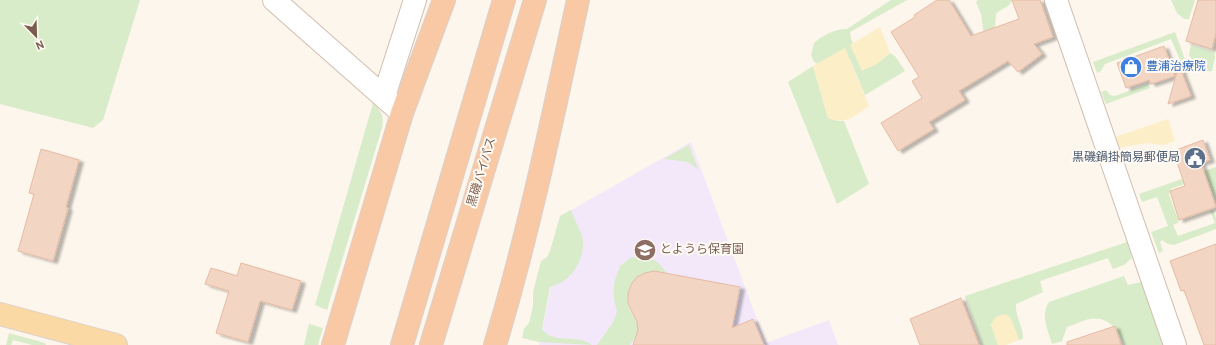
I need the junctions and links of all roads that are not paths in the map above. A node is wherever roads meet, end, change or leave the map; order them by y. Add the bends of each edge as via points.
1 (274, 0) edge
2 (416, 0) edge
3 (444, 0) edge
4 (504, 0) edge
5 (535, 0) edge
6 (578, 0) edge
7 (1057, 0) edge
8 (384, 96) junction
9 (402, 113) junction
10 (0, 314) edge
11 (60, 338) edge
12 (432, 339) edge
13 (116, 345) edge
14 (333, 345) edge
15 (402, 345) edge
16 (495, 345) edge
17 (1175, 345) edge

1 - 8 street
2 - 8 street
3 - 9 highway
4 - 15 highway
5 - 12 highway, 黒磯バイパス
6 - 16 highway via 514,282
7 - 17 street
8 - 9 street
9 - 14 highway
10 - 11 main road
11 - 13 main road

